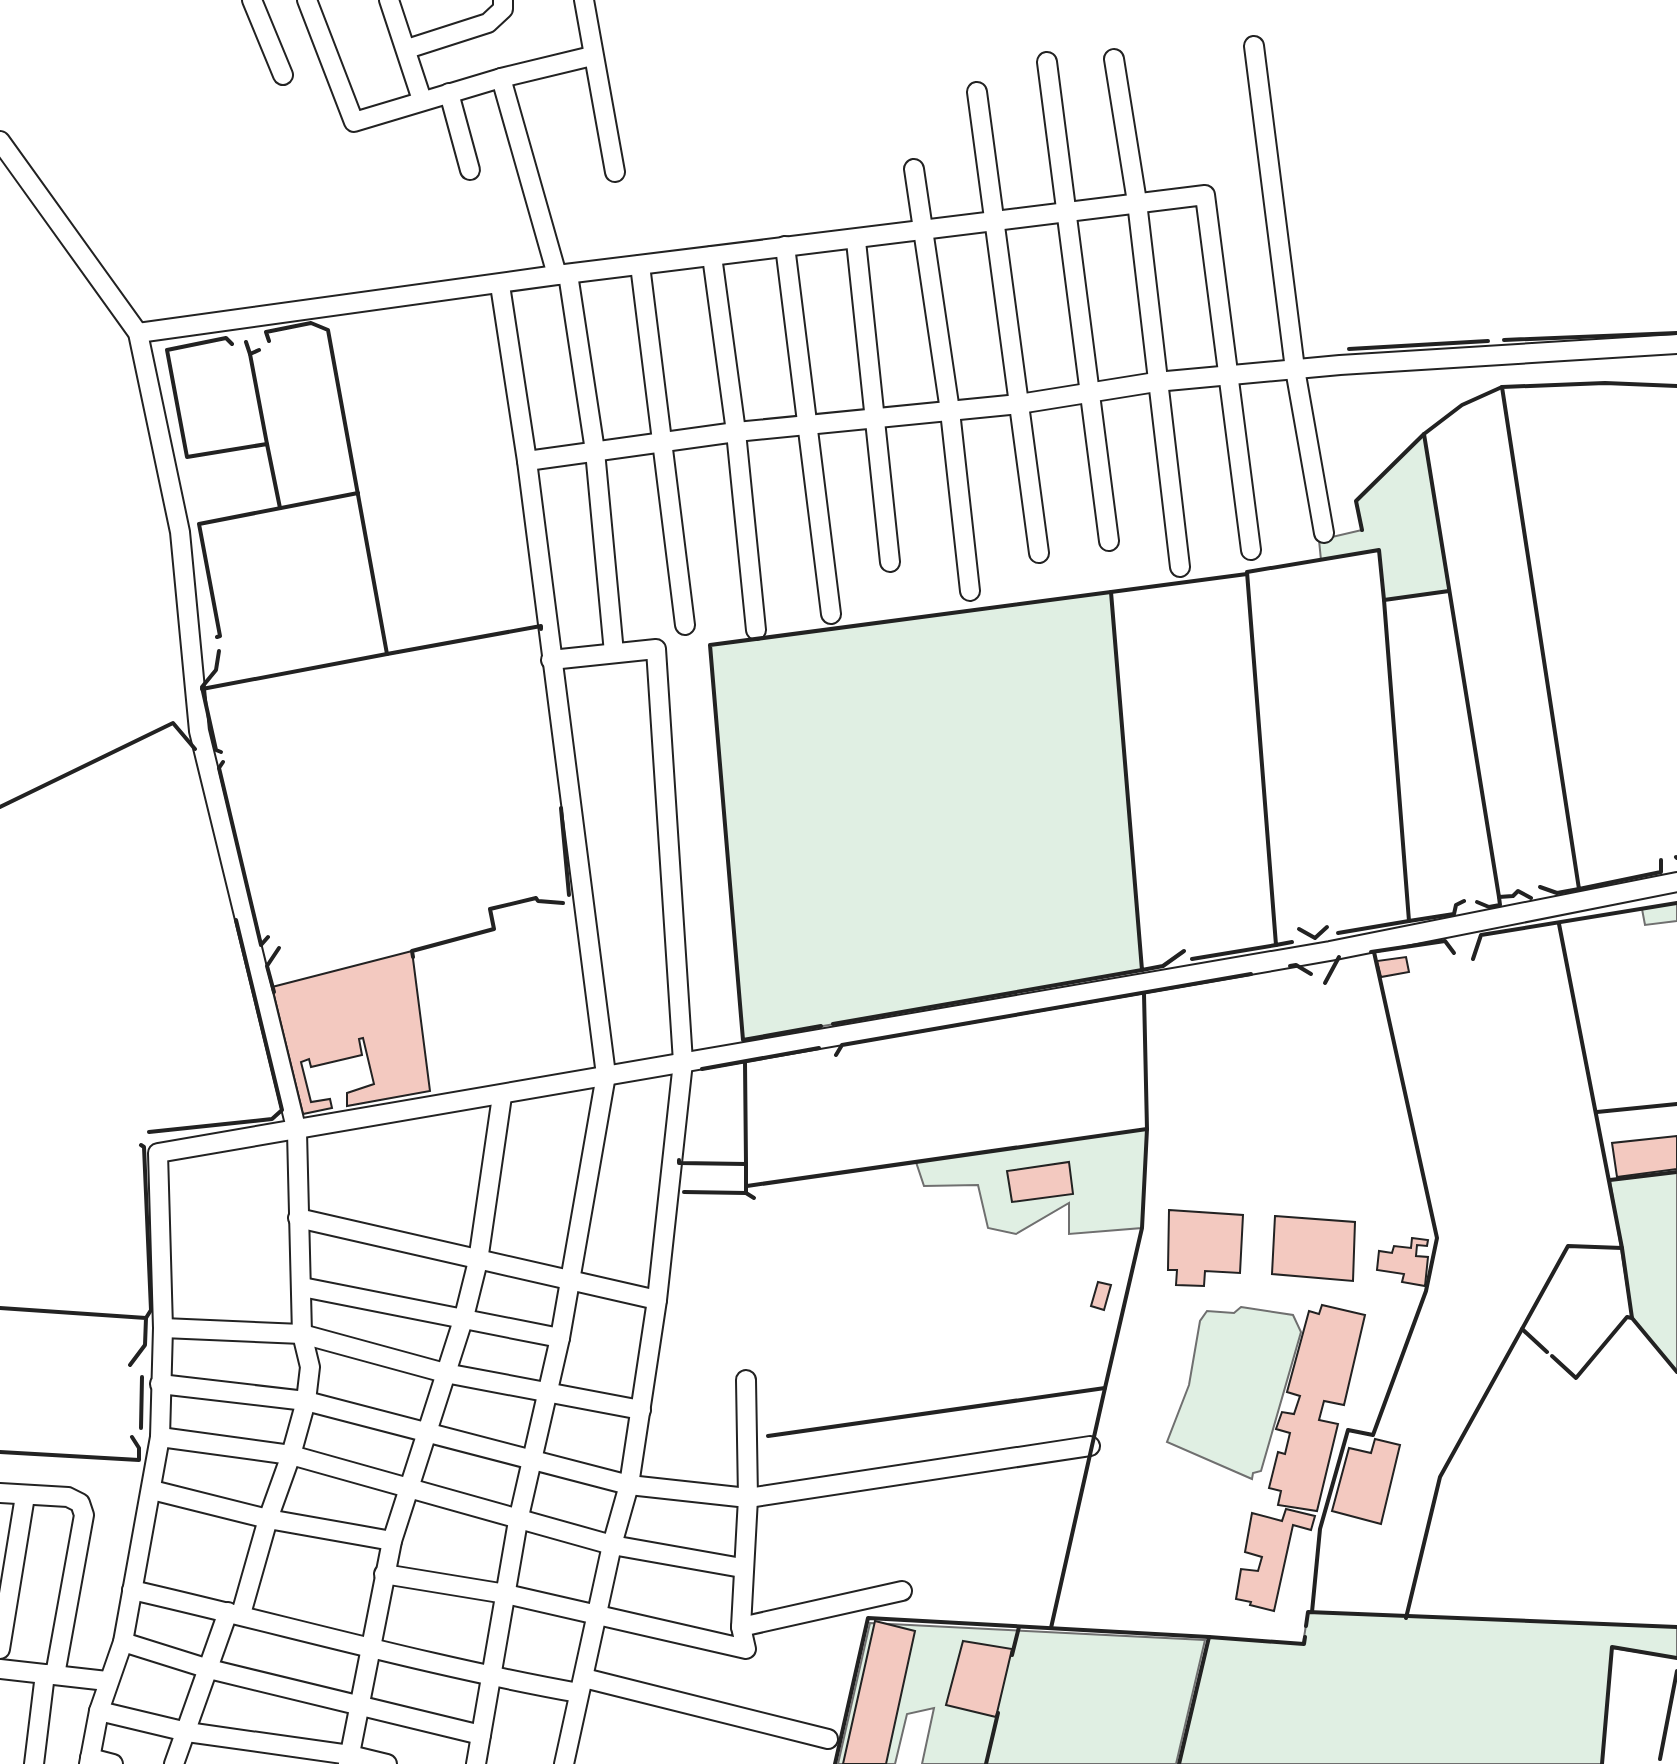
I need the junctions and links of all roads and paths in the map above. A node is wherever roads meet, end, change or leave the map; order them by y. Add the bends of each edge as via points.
1 (252, 0) edge
2 (307, 0) edge
3 (389, 0) edge
4 (503, 0) edge
5 (584, 0) edge
6 (1254, 46) dead end
7 (407, 49) junction
8 (592, 56) junction
9 (1114, 59) dead end
10 (1047, 62) dead end
11 (283, 75) dead end
12 (501, 78) junction
13 (977, 92) dead end
14 (449, 93) junction
15 (422, 100) junction
16 (0, 141) edge
17 (914, 169) dead end
18 (470, 170) dead end
19 (615, 172) dead end
20 (1137, 202) junction
21 (1065, 213) junction
22 (996, 223) junction
23 (921, 231) junction
24 (856, 241) junction
25 (785, 246) junction
26 (712, 256) junction
27 (640, 265) junction
28 (562, 275) junction
29 (500, 285) junction
30 (138, 333) junction
31 (1677, 344) edge
32 (1295, 369) junction
33 (1228, 376) junction
34 (1156, 382) junction
35 (1088, 393) junction
36 (1019, 404) junction
37 (950, 411) junction
38 (874, 418) junction
39 (808, 426) junction
40 (736, 432) junction
41 (663, 443) junction
42 (595, 451) junction
43 (527, 461) junction
44 (1324, 533) dead end
45 (1109, 541) dead end
46 (1251, 550) dead end
47 (1039, 553) dead end
48 (890, 562) dead end
49 (1180, 567) dead end
50 (970, 591) dead end
51 (831, 614) dead end
52 (685, 625) dead end
53 (756, 630) dead end
54 (614, 653) junction
55 (551, 660) junction
56 (1677, 882) edge
57 (683, 1062) junction
58 (606, 1075) junction
59 (502, 1096) junction
60 (297, 1132) junction
61 (298, 1218) junction
62 (478, 1261) junction
63 (568, 1280) junction
64 (302, 1287) junction
65 (657, 1300) junction
66 (464, 1317) junction
67 (163, 1328) junction
68 (302, 1334) junction
69 (560, 1338) junction
70 (445, 1373) junction
71 (746, 1380) dead end
72 (160, 1384) junction
73 (546, 1393) junction
74 (306, 1401) junction
75 (641, 1410) junction
76 (427, 1434) junction
77 (160, 1437) junction
78 (1090, 1446) dead end
79 (291, 1455) junction
80 (530, 1460) junction
81 (629, 1485) junction
82 (411, 1489) junction
83 (152, 1490) junction
84 (0, 1493) edge
85 (25, 1496) junction
86 (748, 1498) junction
87 (268, 1519) junction
88 (518, 1521) junction
89 (392, 1541) junction
90 (612, 1545) junction
91 (742, 1568) junction
92 (384, 1574) junction
93 (132, 1590) junction
94 (902, 1591) dead end
95 (506, 1594) junction
96 (234, 1613) junction
97 (597, 1613) junction
98 (741, 1627) junction
99 (123, 1642) junction
100 (369, 1648) junction
101 (0, 1649) edge
102 (0, 1669) edge
103 (209, 1669) junction
104 (50, 1674) junction
105 (490, 1677) junction
106 (107, 1681) junction
107 (582, 1685) junction
108 (360, 1703) junction
109 (99, 1711) junction
110 (187, 1732) junction
111 (481, 1735) junction
112 (828, 1739) dead end
113 (349, 1760) edge
114 (89, 1761) edge
115 (34, 1764) edge
116 (113, 1764) edge
117 (174, 1764) edge
118 (387, 1764) edge
119 (476, 1764) edge
120 (564, 1764) edge

1 - 11 street
2 - 15 street via 354,122
3 - 7 street
4 - 7 street via 503,9 488,23
5 - 8 street
6 - 32 street
7 - 15 street
8 - 12 street
8 - 19 street
9 - 20 street
10 - 21 street
12 - 14 street
12 - 28 street
13 - 22 street
14 - 15 street
14 - 18 street
16 - 30 street
17 - 23 street
20 - 21 street
20 - 33 street via 1205,195
20 - 34 street
21 - 22 street
21 - 35 street
22 - 23 street
22 - 36 street
23 - 24 street
23 - 37 street
24 - 25 street
24 - 38 street
25 - 26 street
25 - 39 street
26 - 27 street
26 - 40 street
27 - 28 street
27 - 41 street
28 - 29 street
28 - 42 street
29 - 30 street
29 - 43 street
30 - 60 street via 180,532 199,731
31 - 32 street
32 - 33 street
32 - 44 street
33 - 34 street
33 - 46 street
34 - 35 street
34 - 49 street
35 - 36 street
35 - 45 street
36 - 37 street
36 - 47 street
37 - 38 street
37 - 50 street
38 - 39 street
38 - 48 street
39 - 40 street
39 - 51 street
40 - 41 street
40 - 53 street
41 - 42 street
41 - 52 street
42 - 43 street
42 - 54 street
43 - 55 street
54 - 55 street
54 - 57 street via 656,649
55 - 58 street
56 - 57 street via 1330,951
57 - 58 street
57 - 65 street
58 - 59 street
58 - 63 street
59 - 60 street
59 - 62 street
60 - 61 street
60 - 67 street via 158,1153
61 - 62 street
61 - 64 street
62 - 63 street
62 - 66 street
63 - 65 street
63 - 69 street
64 - 66 street
64 - 68 street
65 - 75 street
66 - 69 street
66 - 70 street
67 - 68 street
67 - 72 street
68 - 70 street
68 - 74 street via 310,1367
69 - 73 street
70 - 73 street
70 - 76 street
71 - 86 street
72 - 74 street
72 - 77 street
73 - 75 street
73 - 80 street
74 - 76 street
74 - 79 street
75 - 81 street
76 - 80 street
76 - 82 street
77 - 79 street
77 - 83 street
78 - 86 street
79 - 82 street
79 - 87 street
80 - 81 street
80 - 88 street
81 - 86 street
81 - 90 street
82 - 88 street
82 - 89 street
83 - 87 street
83 - 93 street
84 - 85 street
85 - 101 street
85 - 104 street via 68,1497 80,1503 84,1515
86 - 91 street
87 - 89 street
87 - 96 street
88 - 90 street
88 - 95 street
89 - 92 street
90 - 91 street
90 - 97 street
91 - 98 street
92 - 95 street
92 - 100 street
93 - 96 street
93 - 99 street
94 - 98 street
95 - 97 street
95 - 105 street
96 - 100 street
96 - 103 street
97 - 98 street via 746,1649
97 - 107 street
99 - 103 street
99 - 106 street
100 - 105 street
100 - 108 street
102 - 104 street
103 - 108 street
103 - 110 street
104 - 106 street
104 - 115 street
105 - 107 street
105 - 111 street
106 - 109 street
107 - 112 street
107 - 120 street
108 - 111 street
108 - 113 street
109 - 110 street
109 - 114 street
110 - 113 street
110 - 117 street
111 - 119 street
113 - 118 street
114 - 116 street

